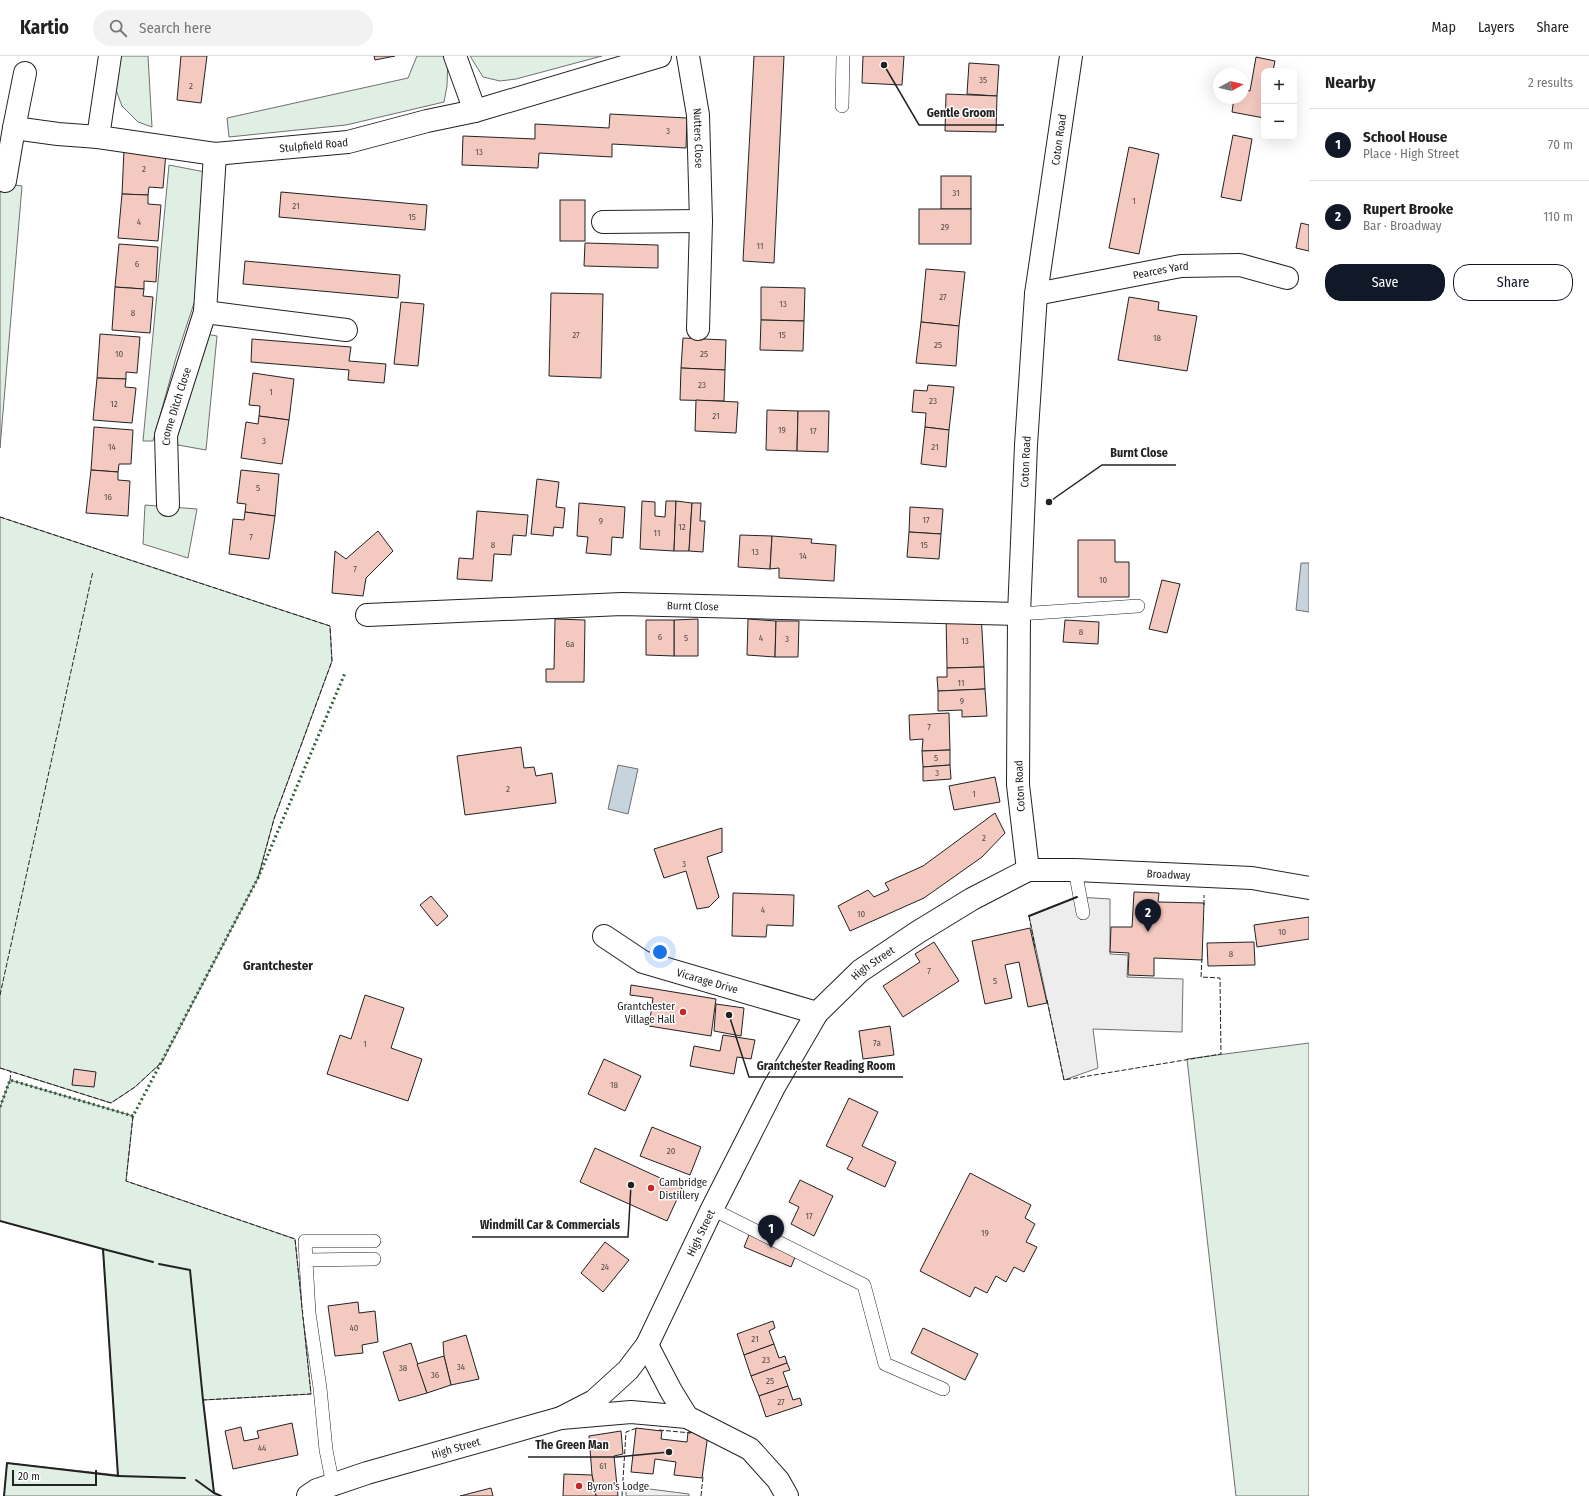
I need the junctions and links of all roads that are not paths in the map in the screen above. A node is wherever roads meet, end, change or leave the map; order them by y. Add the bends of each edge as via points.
1 (110, 56) edge
2 (456, 56) edge
3 (660, 56) edge
4 (688, 56) edge
5 (843, 56) edge
6 (1071, 56) edge
7 (24, 73) dead end
8 (842, 106) dead end
9 (475, 110) junction
10 (14, 128) junction
11 (98, 137) junction
12 (215, 154) junction
13 (5, 181) dead end
14 (701, 221) junction
15 (603, 222) dead end
16 (1286, 278) dead end
17 (1036, 294) junction
18 (205, 312) junction
19 (698, 328) dead end
20 (346, 330) dead end
21 (168, 505) dead end
22 (1138, 606) dead end
23 (1019, 614) junction
24 (367, 615) dead end
25 (1028, 870) junction
26 (1075, 870) junction
27 (1309, 888) edge
28 (1083, 913) dead end
29 (604, 936) dead end
30 (817, 1013) junction
31 (712, 1209) junction
32 (374, 1241) dead end
33 (374, 1259) dead end
34 (306, 1260) junction
35 (647, 1345) junction
36 (943, 1389) dead end
37 (687, 1417) junction
38 (561, 1418) junction
39 (333, 1485) junction
40 (308, 1496) edge
41 (787, 1496) edge

1 - 11 street
2 - 9 street
3 - 9 street, Stulpfield Road
4 - 14 street, Nutters Close via 698,115
5 - 8 lane
6 - 17 street, Coton Road
7 - 10 street
9 - 12 street, Stulpfield Road via 348,142
10 - 11 street, Stulpfield Road
10 - 13 street
11 - 12 street, Stulpfield Road
12 - 18 street, Crome Ditch Close
14 - 15 street
14 - 19 street, Nutters Close
16 - 17 street, Pearces Yard via 1240,265 1181,266
17 - 23 street, Coton Road
18 - 20 street
18 - 21 street, Crome Ditch Close via 166,435
22 - 23 lane
23 - 24 street, Burnt Close via 622,604
23 - 25 street, Coton Road via 1018,785
25 - 26 street, Broadway
25 - 30 street, High Street via 972,899 860,971
26 - 27 street, Broadway via 1252,878
26 - 28 lane
29 - 30 street, Vicarage Drive via 643,962
30 - 31 street, High Street via 774,1087
31 - 35 street, High Street
31 - 36 lane via 864,1284 885,1364
32 - 34 lane via 305,1241
33 - 34 lane
34 - 39 lane via 309,1313 326,1450
35 - 37 street
35 - 38 street, High Street via 628,1370 594,1401
37 - 38 street via 631,1412
37 - 41 street via 750,1449 778,1480
38 - 39 street, High Street
39 - 40 street, High Street

